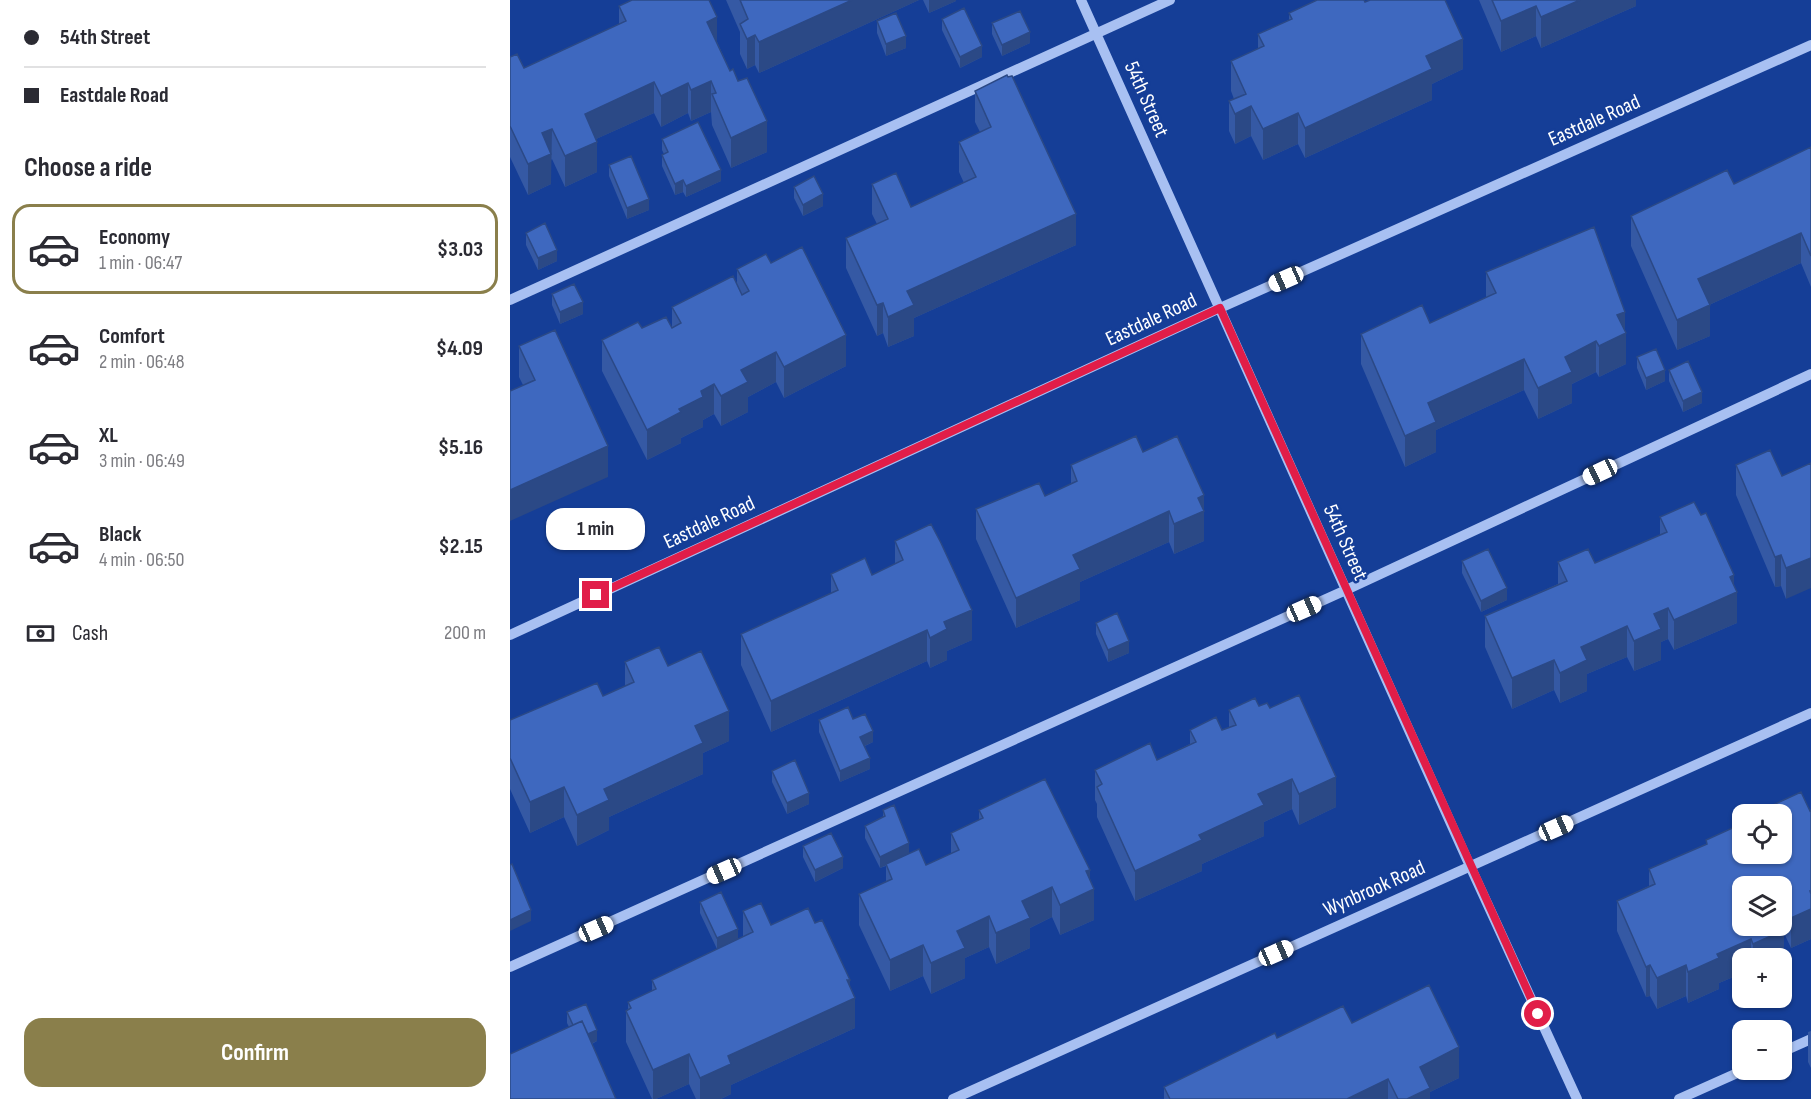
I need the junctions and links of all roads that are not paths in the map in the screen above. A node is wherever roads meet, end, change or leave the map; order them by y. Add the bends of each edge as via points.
1 (1081, 0) edge
2 (1170, 0) edge
3 (1096, 34) junction
4 (1811, 45) edge
5 (510, 300) edge
6 (1220, 308) junction
7 (1811, 374) edge
8 (1346, 590) junction
9 (510, 635) edge
10 (1811, 712) edge
11 (1470, 866) junction
12 (510, 967) edge
13 (1811, 1039) edge
14 (1792, 1048) edge
15 (1732, 1075) edge
16 (953, 1099) edge
17 (1577, 1099) edge
18 (1679, 1099) edge

1 - 3 street, 54th Street
2 - 3 street
3 - 5 street
3 - 6 street, 54th Street
4 - 6 street, Eastdale Road
6 - 8 street, 54th Street
6 - 9 street, Eastdale Road
7 - 8 street
8 - 11 street, 54th Street
8 - 12 street
10 - 11 street, Wynbrook Road
11 - 16 street, Wynbrook Road
11 - 17 street, 54th Street
13 - 14 street
15 - 18 street

